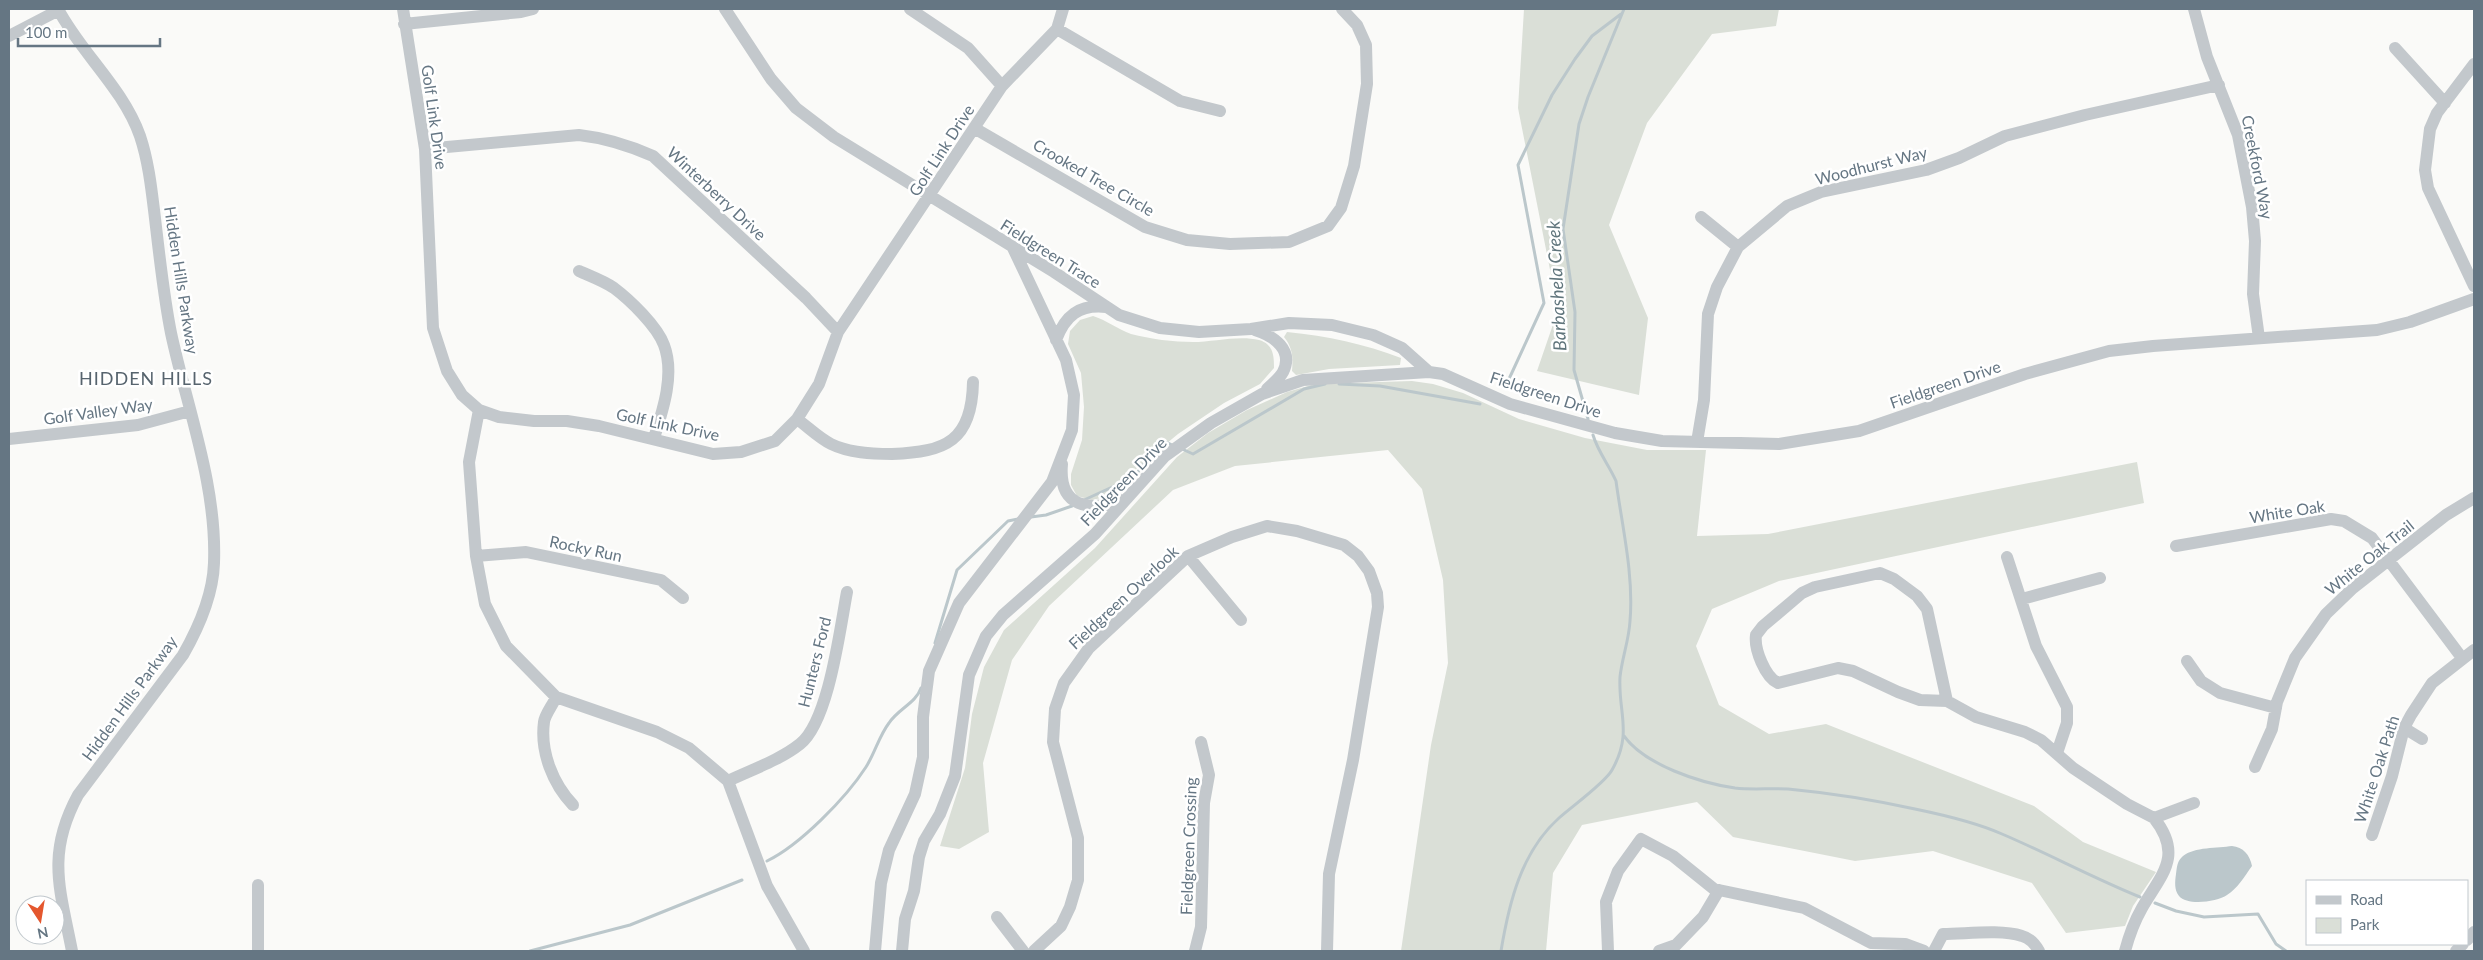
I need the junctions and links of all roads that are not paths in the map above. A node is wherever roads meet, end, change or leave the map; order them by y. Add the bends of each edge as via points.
1 (403, 9) edge
2 (533, 9) edge
3 (725, 9) edge
4 (910, 9) edge
5 (1063, 9) edge
6 (1342, 9) edge
7 (2194, 9) edge
8 (59, 10) edge
9 (404, 24) junction
10 (1057, 29) junction
11 (9, 36) edge
12 (2395, 48) dead end
13 (2474, 64) edge
14 (2219, 85) junction
15 (1002, 86) junction
16 (2445, 103) junction
17 (1220, 111) dead end
18 (974, 128) junction
19 (425, 150) junction
20 (929, 197) junction
21 (1701, 218) dead end
22 (1738, 247) junction
23 (1014, 248) junction
24 (580, 271) dead end
25 (2474, 286) edge
26 (2474, 299) edge
27 (1108, 308) junction
28 (1251, 329) junction
29 (838, 332) junction
30 (2259, 338) junction
31 (1056, 340) junction
32 (1429, 372) junction
33 (973, 382) dead end
34 (1262, 394) junction
35 (479, 410) junction
36 (190, 411) junction
37 (797, 419) junction
38 (654, 438) junction
39 (9, 439) edge
40 (1697, 442) junction
41 (1063, 457) junction
42 (2474, 498) edge
43 (1124, 499) junction
44 (2176, 546) dead end
45 (476, 556) junction
46 (1188, 556) junction
47 (2007, 557) dead end
48 (2388, 560) junction
49 (2100, 578) dead end
50 (847, 592) dead end
51 (683, 598) dead end
52 (2022, 599) junction
53 (1241, 620) dead end
54 (2474, 650) edge
55 (2462, 658) junction
56 (2187, 661) dead end
57 (556, 697) junction
58 (1947, 701) junction
59 (2276, 708) junction
60 (2404, 728) junction
61 (2422, 739) dead end
62 (1201, 742) dead end
63 (2057, 753) junction
64 (2255, 767) dead end
65 (728, 781) junction
66 (2194, 803) dead end
67 (573, 805) dead end
68 (2154, 818) junction
69 (2372, 835) dead end
70 (258, 885) dead end
71 (1719, 890) junction
72 (997, 917) dead end
73 (1871, 947) edge
74 (72, 951) edge
75 (258, 951) edge
76 (804, 951) edge
77 (875, 951) edge
78 (902, 951) edge
79 (1023, 951) edge
80 (1034, 951) edge
81 (1195, 951) edge
82 (1327, 951) edge
83 (1608, 951) edge
84 (1659, 951) edge
85 (1924, 951) edge
86 (1934, 951) edge
87 (2038, 951) edge
88 (2125, 951) edge

1 - 9 street, Golf Link Drive
2 - 9 street
3 - 20 street, Fieldgreen Trace via 770,78 796,108 834,138
4 - 15 street via 968,48
5 - 10 street, Golf Link Drive
6 - 18 street, Crooked Tree Circle via 1357,26 1366,45 1367,84 1354,166 1341,208 1328,226 1289,242 1221,244 1187,240 1145,227
7 - 14 street, Creekford Way via 2207,57
8 - 11 street
8 - 36 street, Hidden Hills Parkway via 130,115 140,136 148,168 171,332
9 - 19 street, Golf Link Drive
10 - 15 street, Golf Link Drive
10 - 17 street via 1180,101
12 - 16 street
13 - 16 street
14 - 22 street, Woodhurst Way via 2005,136 1926,170 1821,192 1787,206
14 - 30 street, Creekford Way via 2238,135 2252,207 2255,241 2253,294
15 - 18 street, Golf Link Drive
16 - 25 street via 2430,129 2425,180
18 - 20 street, Golf Link Drive
19 - 29 street, Winterberry Drive via 579,135 627,144 653,156 806,298
19 - 35 street, Golf Link Drive via 433,328 447,371 462,395
20 - 23 street, Fieldgreen Trace
20 - 29 street, Golf Link Drive
21 - 22 street
22 - 40 street, Woodhurst Way via 1717,287 1708,314 1704,400
23 - 27 street, Fieldgreen Trace
23 - 31 street
24 - 38 street via 614,288 652,324 664,345 668,368 663,408
26 - 30 street, Fieldgreen Drive via 2377,330
27 - 28 street, Fieldgreen Trace via 1119,315 1160,328 1199,332
27 - 31 street via 1094,306 1073,313 1060,328
28 - 32 street, Fieldgreen Trace via 1298,323 1332,325 1374,335 1402,348
28 - 34 street via 1269,334 1281,344 1285,354 1283,373
29 - 37 street, Golf Link Drive via 819,384
30 - 40 street, Fieldgreen Drive via 2109,351 2025,374 1859,431 1779,444
31 - 41 street via 1066,360 1074,395 1072,430
32 - 34 street, Fieldgreen Drive via 1303,380
32 - 40 street, Fieldgreen Drive via 1443,374 1510,404 1567,421 1615,433
33 - 37 street via 973,406 962,431 934,450 878,454 850,451 831,444
34 - 43 street, Fieldgreen Drive via 1165,456
35 - 38 street, Golf Link Drive via 499,417 567,421
35 - 45 street via 469,462
36 - 39 street, Golf Valley Way via 138,425
36 - 74 street, Hidden Hills Parkway via 215,534 208,601 183,655 78,795 66,817 57,855
37 - 38 street, Golf Link Drive via 775,441 741,452 713,454
41 - 43 street via 1062,482 1075,502 1100,506
41 - 77 street via 1052,482 959,603 929,671 923,717 923,757 915,794 888,850 881,883
42 - 48 street, White Oak Trail via 2446,515
43 - 78 street, Fieldgreen Drive via 1090,539 1003,615 978,650 966,689 955,776 919,857 914,891 905,919
44 - 48 street, White Oak via 2332,519 2344,521 2372,538
45 - 51 street, Rocky Run via 526,552 661,580
45 - 57 street via 485,604 506,646
46 - 53 street
46 - 80 street, Fieldgreen Overlook via 1089,648 1064,682 1055,710 1053,742 1078,838 1080,866 1070,907 1061,926
46 - 82 street, Fieldgreen Overlook via 1267,526 1344,545 1358,556 1374,580 1378,608 1353,760 1329,874
47 - 52 street
48 - 55 street, White Oak
48 - 59 street, White Oak Trail via 2326,614 2295,658
49 - 52 street
50 - 65 street, Hunters Ford via 825,697 815,722 801,744
52 - 63 street via 2042,660 2067,707 2067,723
54 - 55 street, White Oak Path
55 - 60 street, White Oak Path via 2432,683
56 - 59 street via 2201,681 2220,692
57 - 65 street via 657,732 689,748
57 - 67 street via 544,721 545,752 560,791
58 - 58 street via 1920,700 1853,671 1838,668 1778,683 1770,677 1760,656 1756,635 1802,593 1815,587 1880,573 1917,596 1927,609
58 - 63 street via 1976,717 2026,732
59 - 64 street, White Oak Trail via 2272,729
60 - 61 street
60 - 69 street, White Oak Path
62 - 81 street, Fieldgreen Crossing via 1209,775 1204,803 1201,927
63 - 68 street via 2073,768
65 - 76 street via 767,886
66 - 68 street
68 - 88 street via 2165,838 2169,855 2165,874 2142,908
70 - 75 street
71 - 73 street via 1804,908
71 - 83 street via 1673,856 1641,839 1618,871 1606,902
71 - 84 street via 1702,917 1676,945
72 - 79 street
73 - 85 street via 1905,944
86 - 87 street via 1943,934 1976,933 2023,936 2034,943

